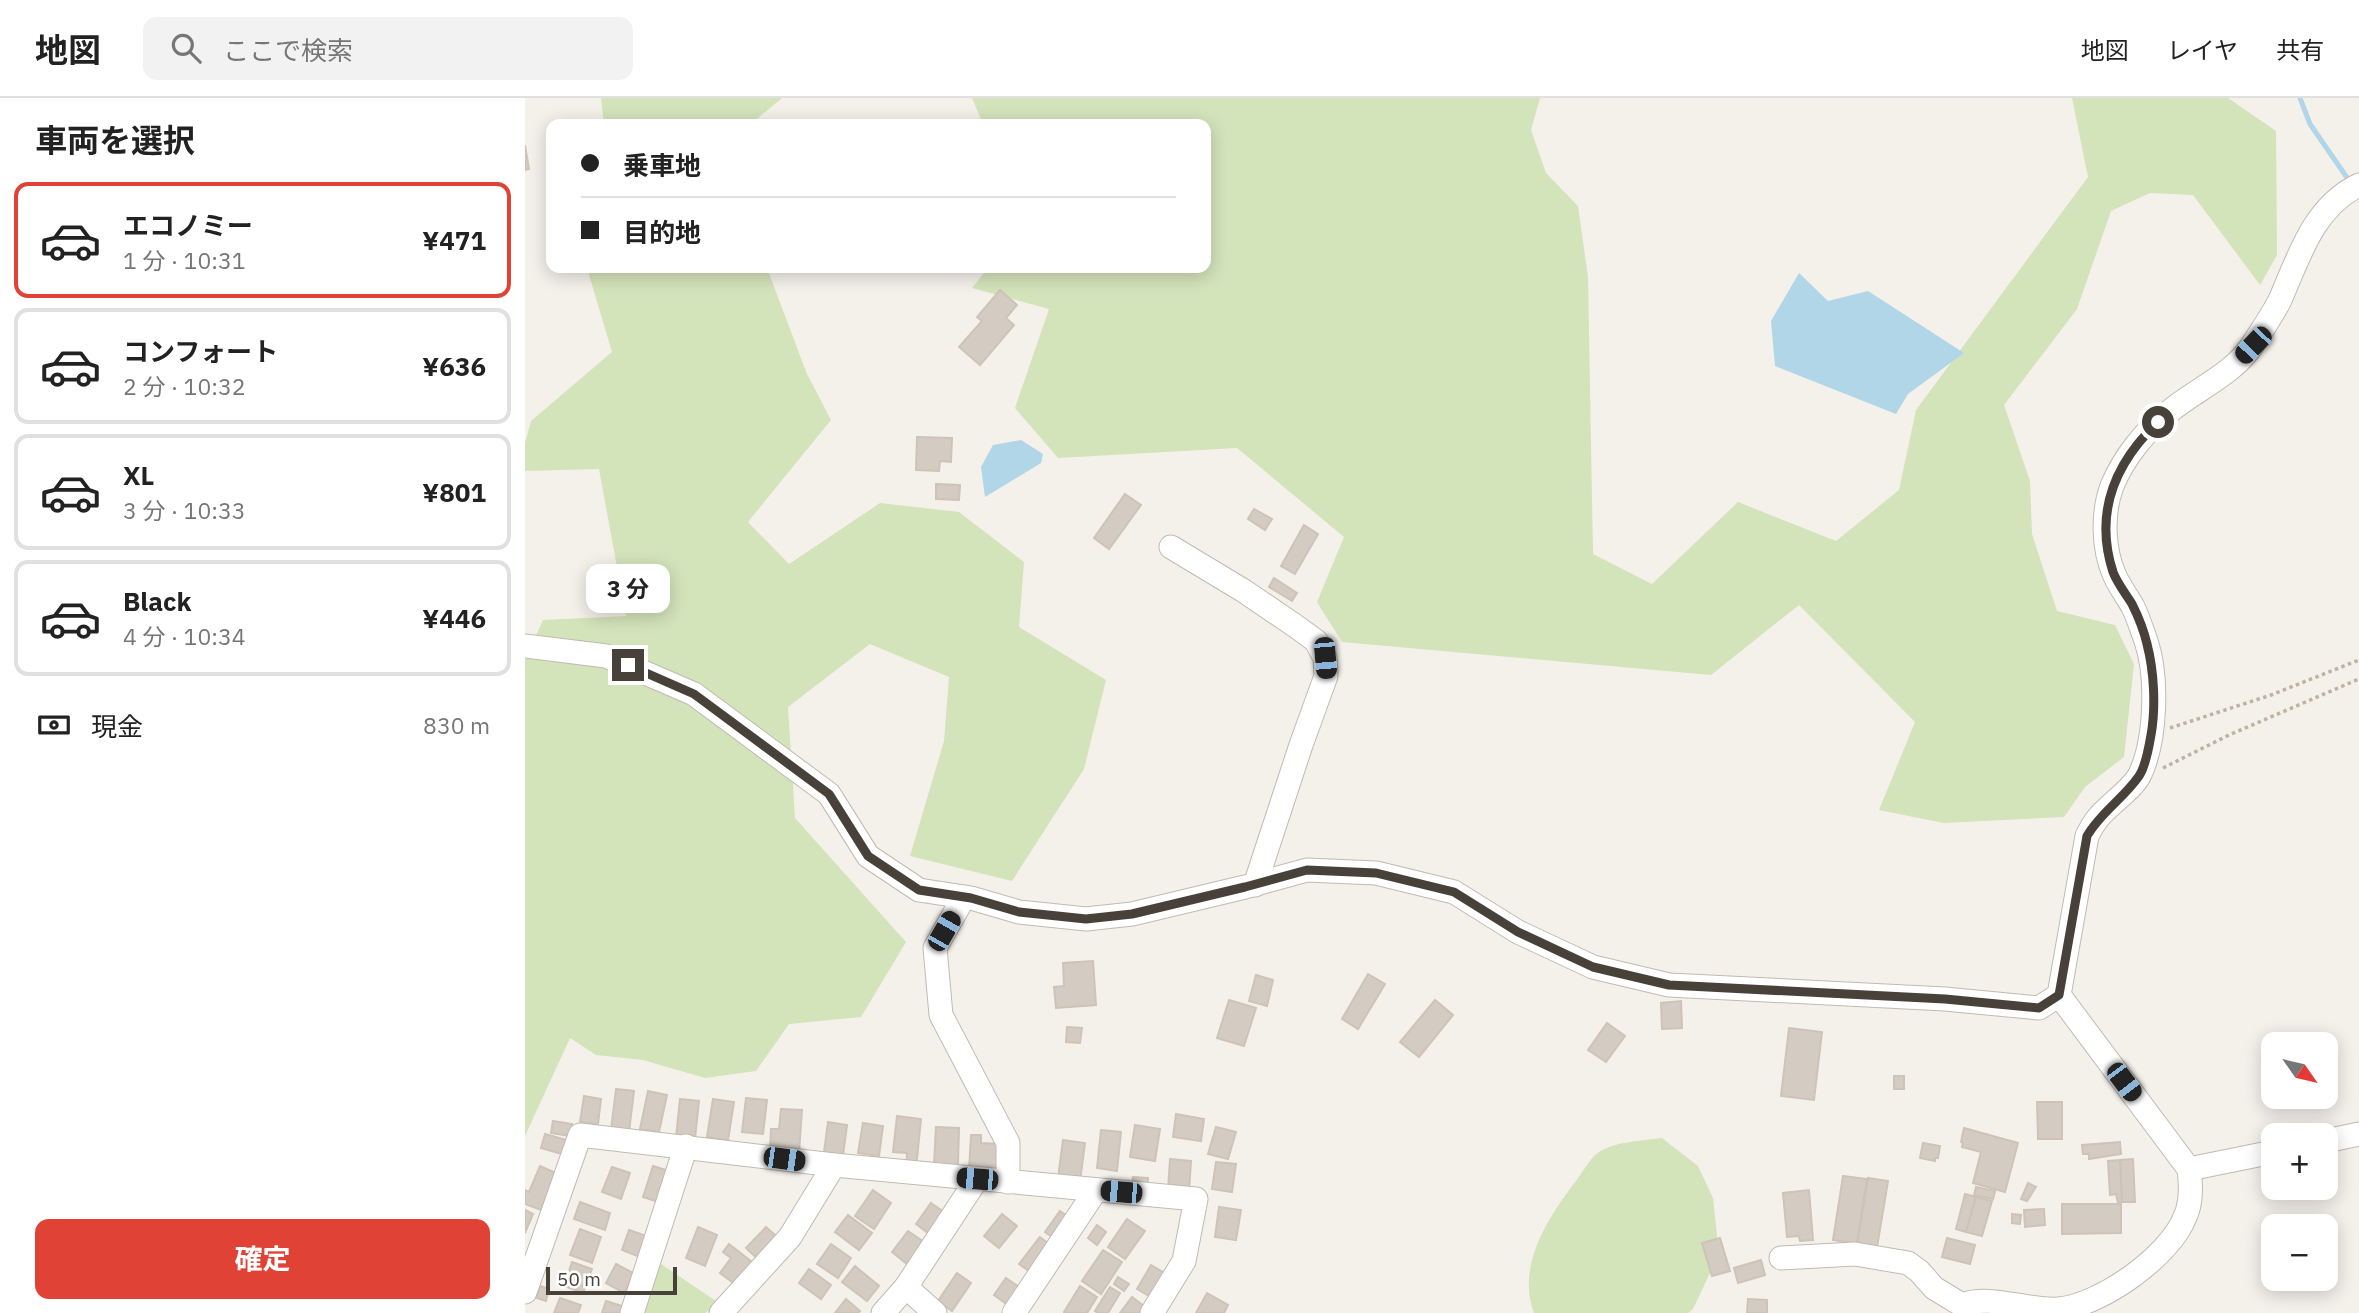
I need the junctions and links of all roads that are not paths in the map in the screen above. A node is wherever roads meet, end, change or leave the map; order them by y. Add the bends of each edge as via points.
1 (2353, 188) edge
2 (1171, 547) dead end
3 (525, 646) edge
4 (1255, 885) junction
5 (964, 897) junction
6 (2059, 995) junction
7 (2359, 1134) edge
8 (2338, 1138) edge
9 (686, 1146) junction
10 (2261, 1154) edge
11 (834, 1165) junction
12 (2189, 1169) junction
13 (977, 1179) junction
14 (1008, 1182) junction
15 (1095, 1190) junction
16 (1781, 1258) dead end
17 (906, 1287) junction
18 (525, 1292) edge
19 (725, 1312) edge
20 (632, 1313) edge
21 (883, 1313) edge
22 (935, 1313) edge
23 (1014, 1313) edge
24 (1152, 1313) edge

1 - 6 street via 2325,211 2309,233 2279,302 2253,345 2227,372 2170,411 2146,434 2113,485 2105,512 2106,543 2114,573 2134,608 2147,645 2153,687 2151,734 2141,774 2097,819 2087,836
2 - 4 street via 1294,625 1316,642 1325,658 1326,676
3 - 5 street via 607,656 694,694 829,794 868,856 919,890
4 - 5 street via 1132,914 1086,919 1019,912
4 - 6 street via 1307,870 1376,873 1441,888 1518,932 1593,967 1669,985 2039,1008
5 - 14 street via 935,948 941,1015 1008,1143
6 - 12 street
7 - 8 street
9 - 11 street
9 - 18 street via 580,1135
9 - 20 street
10 - 12 street
11 - 13 street
11 - 19 street via 790,1237
12 - 16 street via 2186,1216 2172,1242 2143,1268 2090,1301 2059,1309 1976,1300 1962,1305 1907,1263 1855,1254
13 - 14 street
13 - 17 street
14 - 15 street
15 - 23 street
15 - 24 street via 1196,1199 1184,1261
17 - 21 street
17 - 22 street

